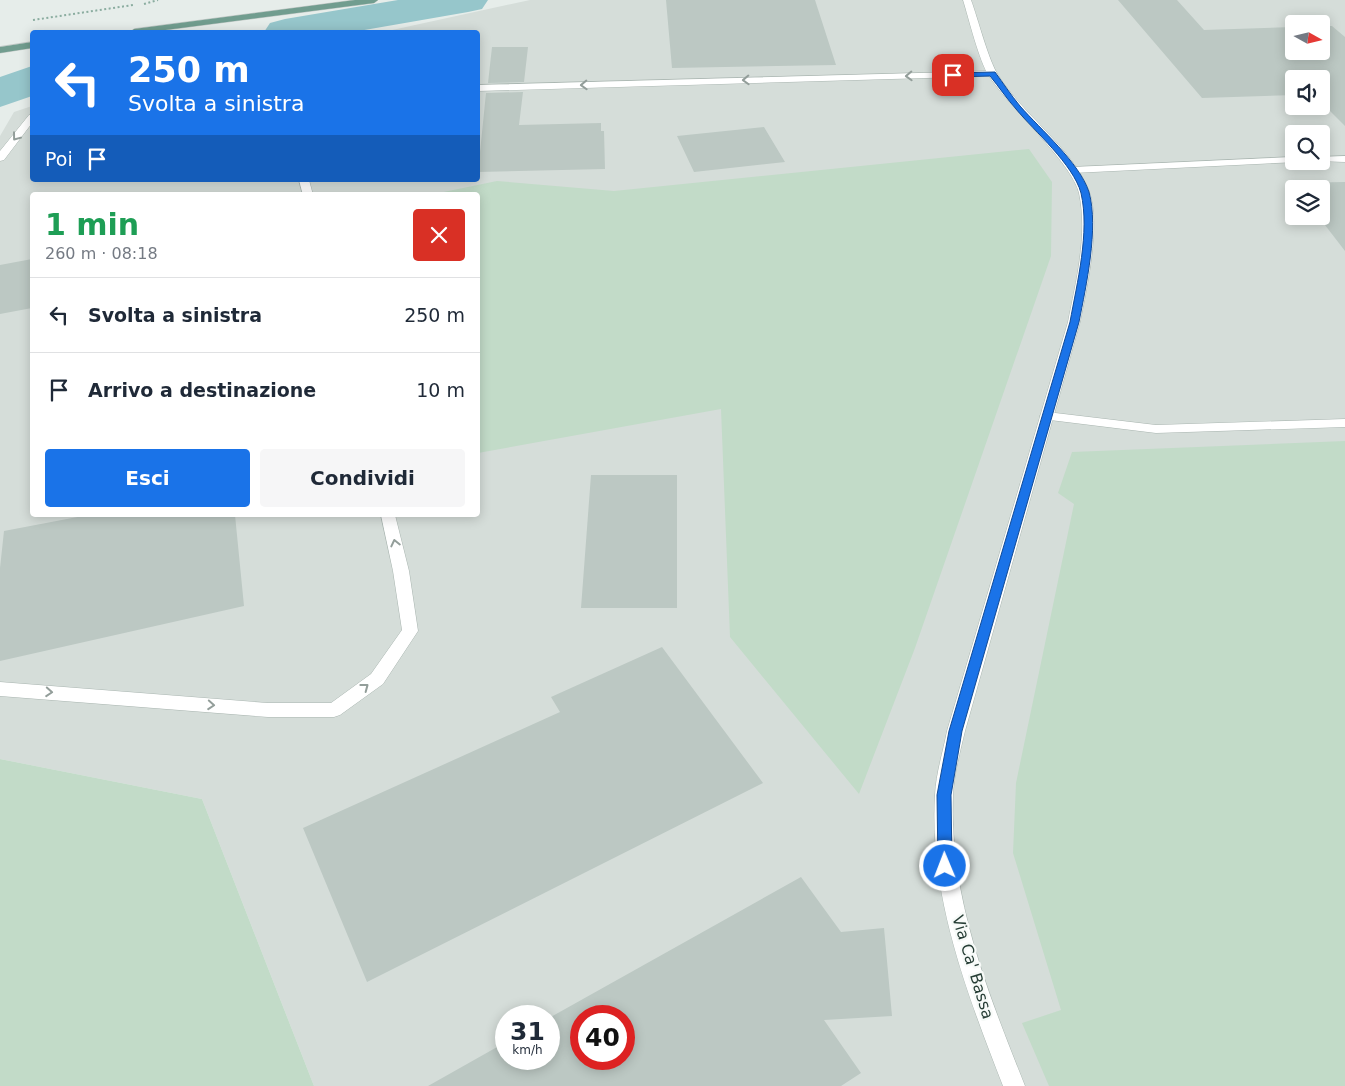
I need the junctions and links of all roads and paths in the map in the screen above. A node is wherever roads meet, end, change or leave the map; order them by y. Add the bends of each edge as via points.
1 (158, 0) edge
2 (374, 0) edge
3 (967, 0) edge
4 (25, 22) dead end
5 (149, 30) edge
6 (30, 45) edge
7 (0, 50) edge
8 (992, 74) junction
9 (480, 88) edge
10 (30, 120) edge
11 (0, 158) edge
12 (1345, 159) edge
13 (1285, 160) edge
14 (1330, 160) edge
15 (1073, 170) junction
16 (1047, 416) junction
17 (1345, 423) edge
18 (388, 517) edge
19 (0, 689) edge
20 (1014, 1086) edge

1 - 4 path
2 - 5 main road
3 - 8 street, Via Ca' Bassa
6 - 7 main road
8 -> 9 street
8 - 15 street, Via Ca' Bassa
10 -> 11 street
12 - 14 street
13 - 15 street
15 - 16 street, Via Ca' Bassa via 1084,192 1088,218 1085,267 1074,322
16 - 17 street via 1156,429
16 - 20 street, Via Ca' Bassa via 956,731 944,795 945,866 977,991
19 -> 18 street via 268,710 334,710 377,679 410,632

